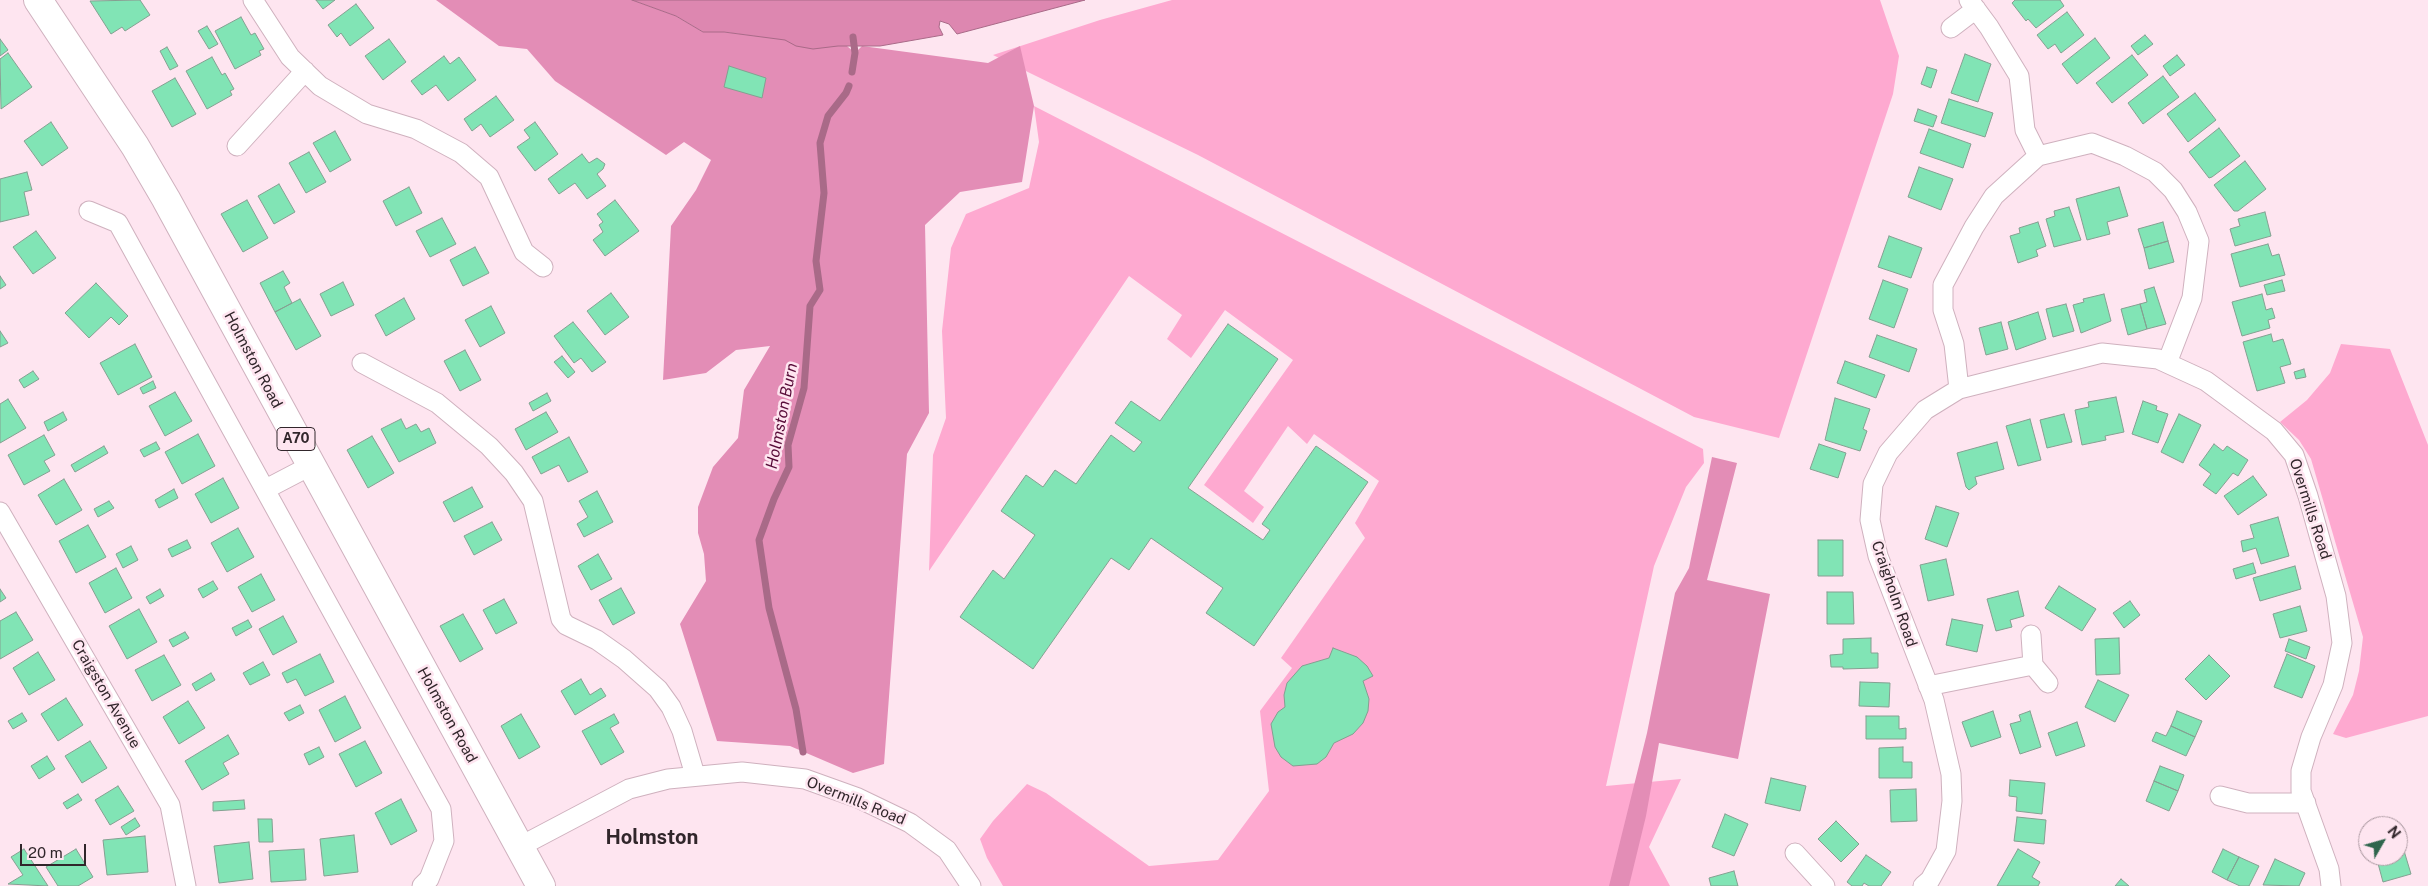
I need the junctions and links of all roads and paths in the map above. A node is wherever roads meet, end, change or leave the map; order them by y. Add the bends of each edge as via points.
1 (38, 0) edge
2 (253, 0) edge
3 (1972, 4) edge
4 (1951, 28) dead end
5 (305, 72) junction
6 (237, 146) dead end
7 (2038, 156) junction
8 (89, 211) dead end
9 (543, 267) dead end
10 (362, 363) dead end
11 (2167, 363) junction
12 (1959, 389) junction
13 (310, 466) junction
14 (266, 489) junction
15 (1872, 500) joint
16 (0, 512) edge
17 (2031, 635) dead end
18 (2033, 665) junction
19 (2048, 683) dead end
20 (1928, 686) junction
21 (695, 775) junction
22 (2220, 796) dead end
23 (2306, 803) junction
24 (519, 847) junction
25 (1795, 853) dead end
26 (186, 886) edge
27 (422, 886) edge
28 (541, 886) edge
29 (971, 886) edge
30 (1825, 886) edge
31 (1923, 886) edge
32 (2331, 886) edge

1 - 13 main road, Holmston Road / A70 via 135,146
2 - 5 street via 290,57
3 - 4 street
3 - 7 street via 2019,76 2024,130
5 - 6 street
5 - 9 street via 320,86 367,114 416,129 461,152 488,177 524,252
7 - 11 street via 2092,143 2155,172 2173,190 2187,212 2199,241 2192,298
7 - 12 street via 1994,196 1943,285 1943,310 1954,344
8 - 14 street via 118,223
10 - 21 street via 437,403 489,446 514,473 533,501 561,619 624,659 658,689 671,706 682,731
11 - 12 street, Overmills Road via 2158,358 2102,353
11 - 23 street, Overmills Road via 2206,382 2274,431 2294,455 2308,496 2336,596 2342,643 2333,686 2300,771 2301,791
12 - 15 street, Overmills Road via 1925,410 1888,453 1873,484
13 - 14 street
13 - 24 main road, Holmston Road / A70
14 - 27 street via 441,809 444,841 430,879
15 - 20 street, Craigholm Road via 1870,520 1878,556
16 - 26 street, Craigston Avenue via 170,805
17 - 18 street
18 - 19 street
18 - 20 street
20 - 31 street, Craigholm Road via 1951,774 1952,801 1946,851 1930,880
21 - 24 street, Overmills Road via 629,789
21 - 29 street, Overmills Road via 742,772 805,778 858,798 910,823 947,850
22 - 23 street via 2248,803
23 - 32 street, Overmills Road via 2329,869
24 - 28 main road, Holmston Road / A70
25 - 30 street

